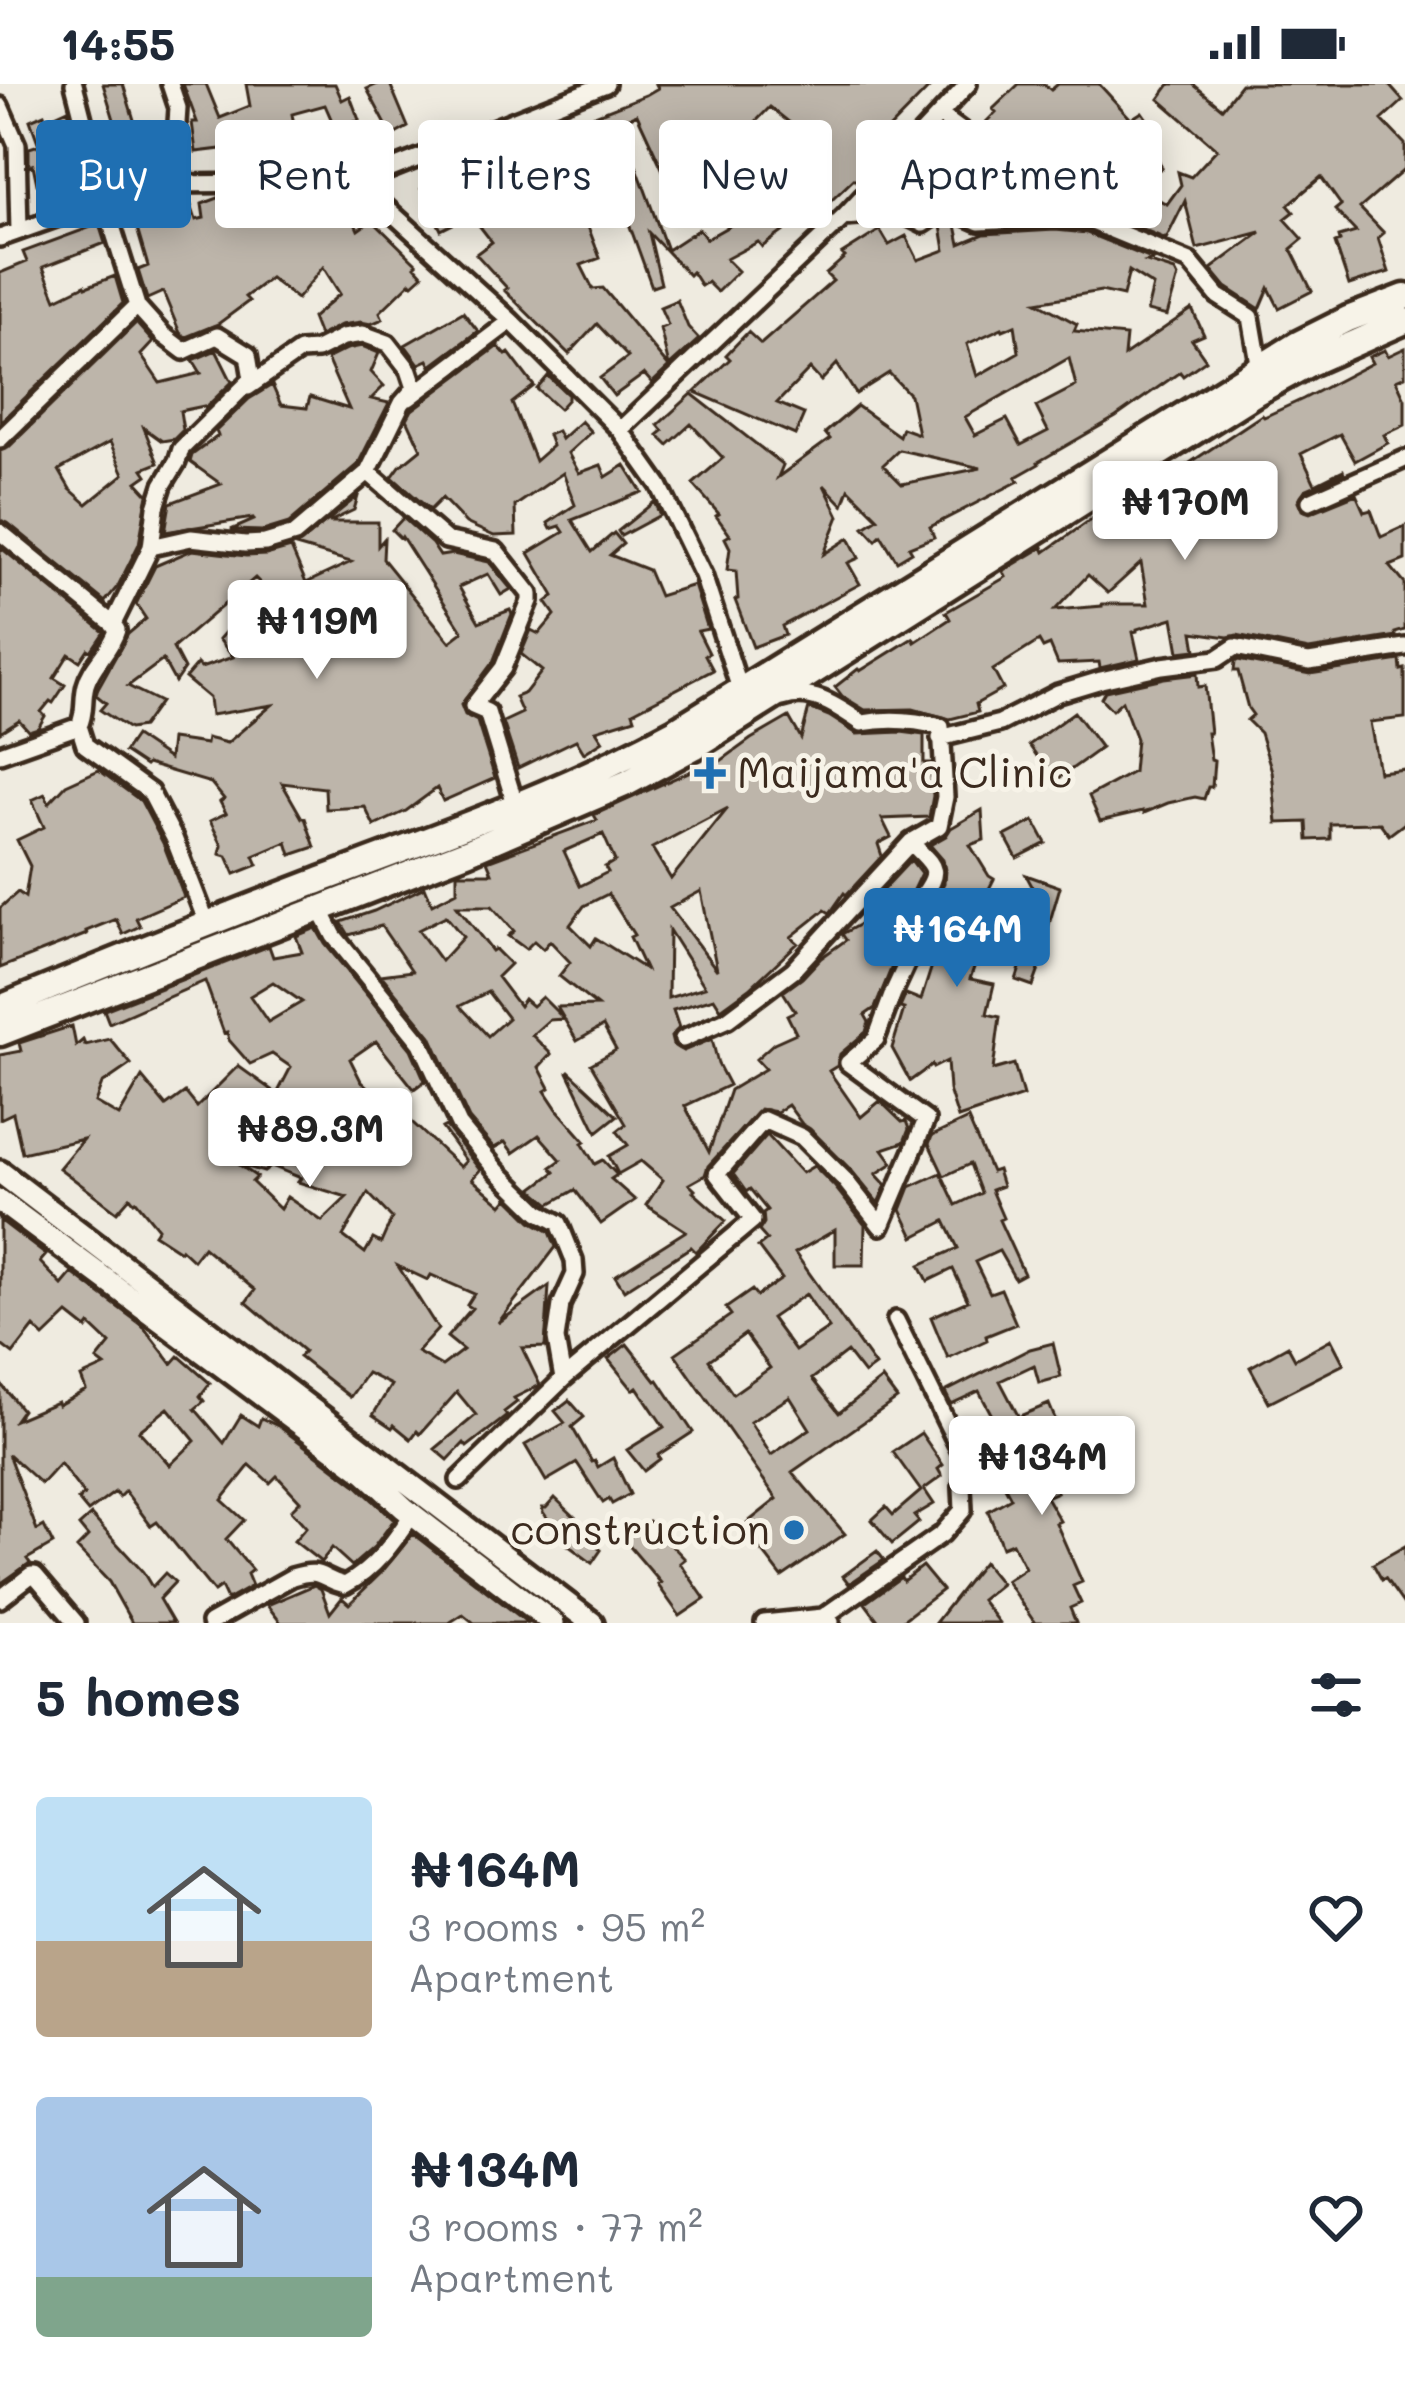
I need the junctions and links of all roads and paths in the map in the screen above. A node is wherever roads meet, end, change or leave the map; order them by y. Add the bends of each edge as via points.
1 (74, 84) edge
2 (170, 84) edge
3 (606, 84) edge
4 (968, 84) edge
5 (0, 106) edge
6 (940, 115) junction
7 (83, 120) edge
8 (177, 120) edge
9 (947, 120) edge
10 (8, 147) edge
11 (394, 168) edge
12 (394, 215) edge
13 (856, 216) edge
14 (844, 217) junction
15 (36, 225) edge
16 (112, 228) edge
17 (1107, 228) edge
18 (20, 231) junction
19 (0, 238) edge
20 (1401, 304) edge
21 (137, 306) junction
22 (511, 321) junction
23 (1260, 369) junction
24 (230, 398) junction
25 (402, 403) junction
26 (620, 430) junction
27 (0, 439) edge
28 (1405, 459) edge
29 (368, 472) junction
30 (1310, 501) dead end
31 (0, 532) edge
32 (151, 547) junction
33 (113, 624) junction
34 (1405, 646) edge
35 (749, 698) junction
36 (79, 726) junction
37 (940, 738) junction
38 (0, 754) edge
39 (516, 806) junction
40 (911, 842) junction
41 (319, 907) junction
42 (207, 923) junction
43 (1, 1027) edge
44 (683, 1039) dead end
45 (0, 1172) edge
46 (0, 1201) edge
47 (896, 1320) dead end
48 (563, 1379) junction
49 (459, 1480) dead end
50 (412, 1515) junction
51 (0, 1599) edge
52 (828, 1620) edge
53 (76, 1623) edge
54 (210, 1623) edge
55 (553, 1623) edge
56 (592, 1623) edge
57 (764, 1623) edge

1 - 7 street
2 - 8 street
3 - 11 street
4 - 6 street
5 - 10 street
6 - 9 street
6 - 14 street
10 - 18 street
12 - 22 street
13 - 14 street
14 - 26 street
15 - 18 street
16 - 21 street
17 - 23 street via 1190,262 1251,317
18 - 19 street
20 - 23 highway via 1348,319
20 - 35 highway
21 - 24 street via 184,351 218,336 248,356 252,379
21 - 27 street
22 - 25 street
22 - 26 street
23 - 35 highway
24 - 25 street via 300,352 363,334 388,343 409,370 415,388
24 - 32 street via 181,448 156,507
25 - 29 street
26 - 35 street via 659,485 703,574
28 - 30 street
29 - 32 street via 284,538 191,538
29 - 39 street via 446,540 496,551 530,594 503,668 473,706 487,712
31 - 33 street
32 - 33 street
33 - 36 street via 113,644 86,682
34 - 37 street via 1309,662 1235,647 1217,659 1079,686 1000,723
35 - 37 street via 796,694 829,701 862,723 941,727
35 - 39 highway
35 - 41 highway via 694,747 627,783
36 - 38 street
36 - 42 street via 85,745 150,792
37 - 40 street via 939,826
39 - 42 highway
40 - 44 street via 793,970 728,1019
40 - 48 street via 935,870 923,896 929,915 876,1039 848,1063 926,1120 881,1226 802,1137 764,1120 717,1174 753,1220
41 - 43 highway
41 - 48 street via 421,1043 459,1125 539,1212 560,1223 575,1274 556,1339
42 - 43 highway
45 - 56 main road
46 - 50 main road
47 - 52 street via 967,1464 962,1510
48 - 49 street
50 - 54 street via 375,1564 345,1586 318,1571 292,1576
50 - 55 main road
51 - 53 street via 35,1575
52 - 57 street

